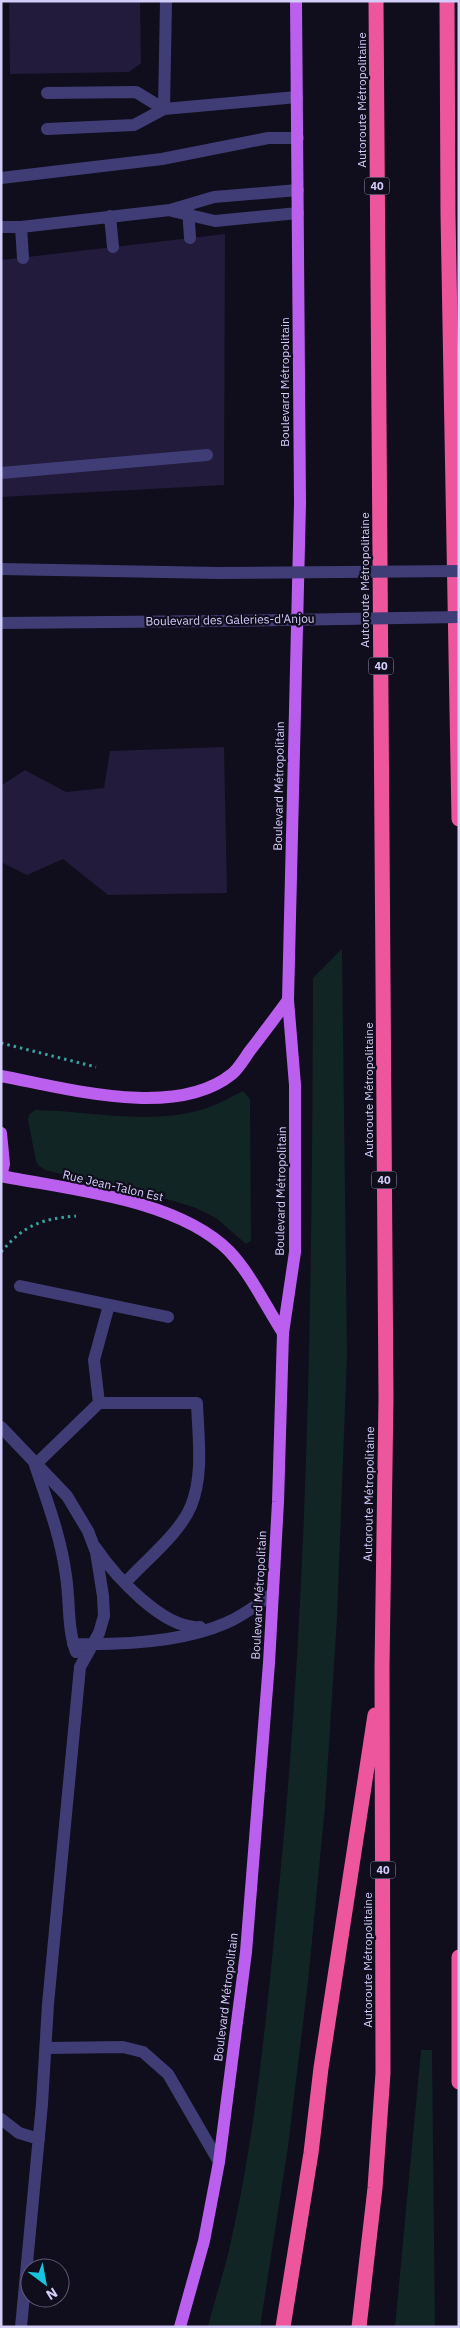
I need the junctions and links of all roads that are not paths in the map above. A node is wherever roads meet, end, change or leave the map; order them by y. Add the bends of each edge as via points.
1 (166, 1) edge
2 (296, 1) edge
3 (376, 1) edge
4 (446, 1) edge
5 (47, 93) dead end
6 (297, 97) junction
7 (164, 109) junction
8 (47, 129) dead end
9 (298, 138) junction
10 (1, 178) edge
11 (298, 190) junction
12 (188, 210) junction
13 (298, 213) junction
14 (110, 216) junction
15 (1, 227) edge
16 (21, 227) junction
17 (190, 238) dead end
18 (113, 247) dead end
19 (23, 258) dead end
20 (207, 455) dead end
21 (1, 473) edge
22 (1, 569) edge
23 (459, 572) edge
24 (459, 617) edge
25 (1, 623) edge
26 (459, 819) edge
27 (288, 1000) junction
28 (1, 1076) edge
29 (1, 1133) edge
30 (1, 1176) edge
31 (20, 1286) dead end
32 (109, 1305) junction
33 (168, 1317) dead end
34 (283, 1333) junction
35 (99, 1403) junction
36 (1, 1427) edge
37 (35, 1465) junction
38 (92, 1541) junction
39 (126, 1582) junction
40 (272, 1594) junction
41 (225, 1624) junction
42 (73, 1644) junction
43 (93, 1644) junction
44 (80, 1663) junction
45 (382, 1667) junction
46 (459, 1957) edge
47 (46, 2048) junction
48 (459, 2082) edge
49 (1, 2119) edge
50 (39, 2139) junction
51 (219, 2162) junction
52 (21, 2327) edge
53 (180, 2327) edge
54 (283, 2327) edge
55 (359, 2327) edge

1 - 7 street
2 - 6 main road, Boulevard Métropolitain
3 - 45 highway, Autoroute Métropolitaine / 40 via 386,1398
4 - 26 highway
5 - 7 street via 136,92
6 - 7 street
6 - 9 main road, Boulevard Métropolitain
7 - 8 street via 134,125
9 - 10 street via 268,138 162,159
9 - 11 main road, Boulevard Métropolitain
11 - 12 street via 214,197
11 - 13 main road, Boulevard Métropolitain
12 - 13 street via 214,221
12 - 14 street
12 - 17 street
13 - 27 main road, Boulevard Métropolitain via 300,513
14 - 16 street
14 - 18 street
15 - 16 street
16 - 19 street
20 - 21 street
22 - 23 street, bridge via 219,573
24 - 25 street, Boulevard des Galeries-d'Anjou, bridge
27 - 28 main road via 233,1073 202,1090 187,1094 124,1096
27 - 34 main road, Boulevard Métropolitain via 296,1084 295,1252
29 - 30 main road via 4,1164
30 - 34 main road, Rue Jean-Talon Est via 120,1200 196,1226 229,1252
31 - 32 street
32 - 33 street
32 - 35 street via 94,1360
34 - 40 main road, Boulevard Métropolitain
35 - 37 street
35 - 39 street via 197,1403 199,1470 191,1505 177,1528
36 - 37 street
37 - 38 street via 67,1496
37 - 42 street via 56,1526 66,1575
38 - 39 street
38 - 43 street via 100,1573 104,1616
39 - 41 street via 151,1605 181,1625 193,1628
40 - 41 street
40 - 51 main road, Boulevard Métropolitain via 247,1934
41 - 43 street via 173,1637
42 - 43 street
42 - 44 street
43 - 44 street
44 - 47 street
45 - 54 highway via 321,2068 312,2152
45 - 55 highway, Autoroute Métropolitaine / 40 via 384,2072
46 - 48 highway
47 - 50 street
47 - 51 street via 123,2047 143,2052 168,2074
49 - 50 street via 19,2132
50 - 52 street
51 - 53 main road, Boulevard Métropolitain via 204,2241

